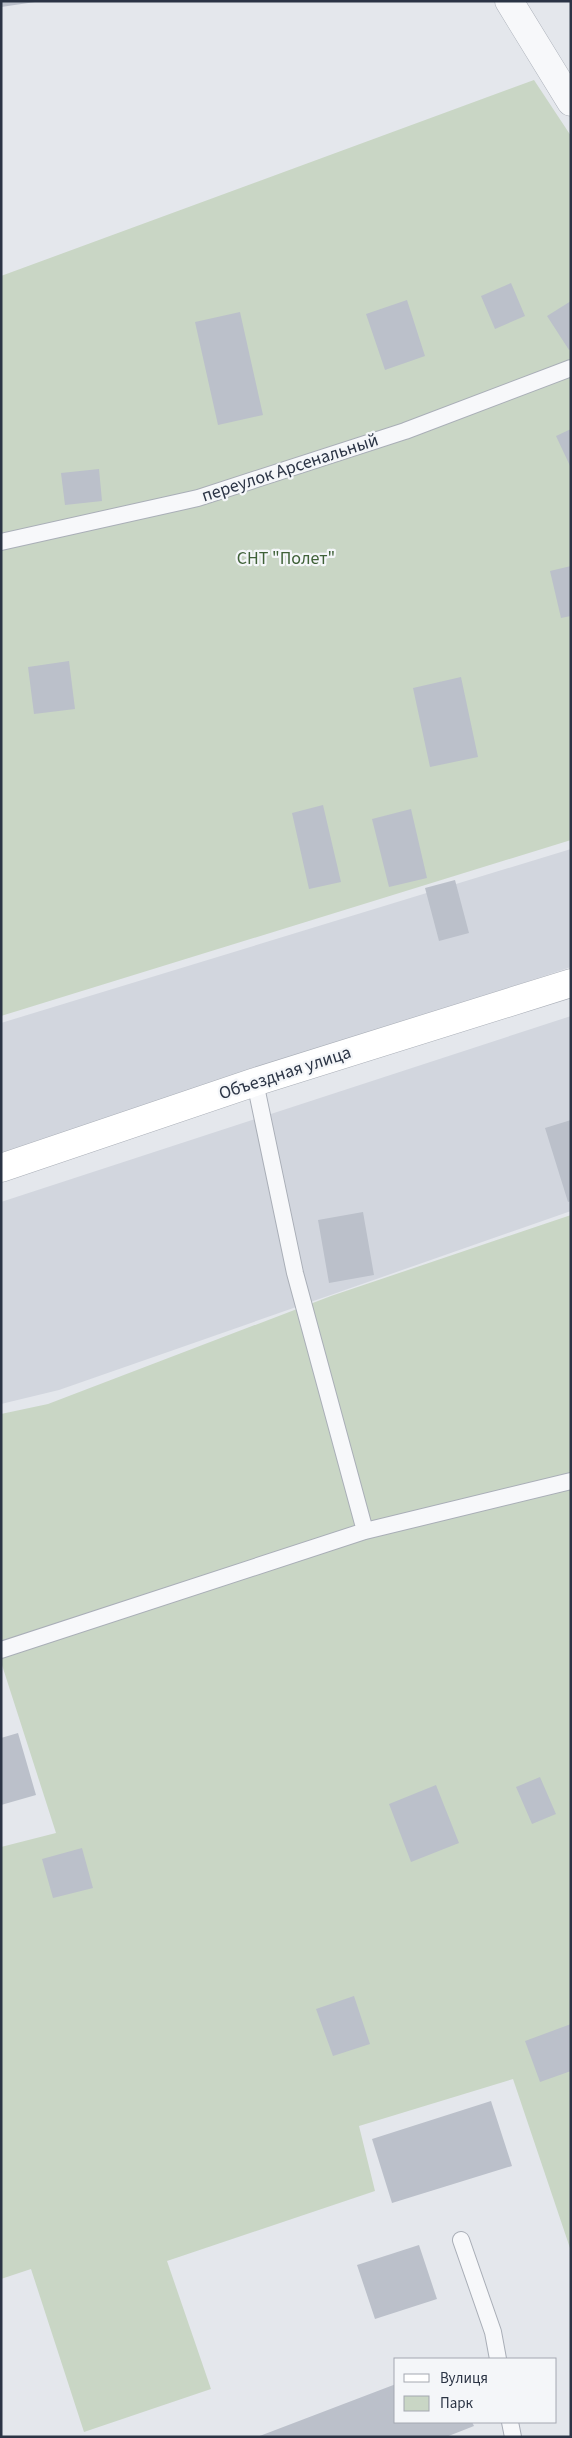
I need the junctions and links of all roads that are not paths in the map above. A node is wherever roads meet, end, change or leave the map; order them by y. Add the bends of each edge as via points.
1 (509, 1) edge
2 (571, 102) edge
3 (571, 368) edge
4 (1, 542) edge
5 (571, 982) edge
6 (255, 1082) junction
7 (1, 1168) edge
8 (571, 1481) edge
9 (365, 1531) junction
10 (1, 1650) edge
11 (461, 2240) dead end
12 (498, 2358) edge
13 (510, 2423) edge
14 (513, 2437) edge

1 - 2 street
3 - 4 lane, переулок Арсенальный via 404,431 198,498
5 - 6 main road, Объездная улица
6 - 7 main road, Объездная улица
6 - 9 lane via 295,1273
8 - 9 lane
9 - 10 lane
11 - 12 lane via 493,2332
13 - 14 lane

